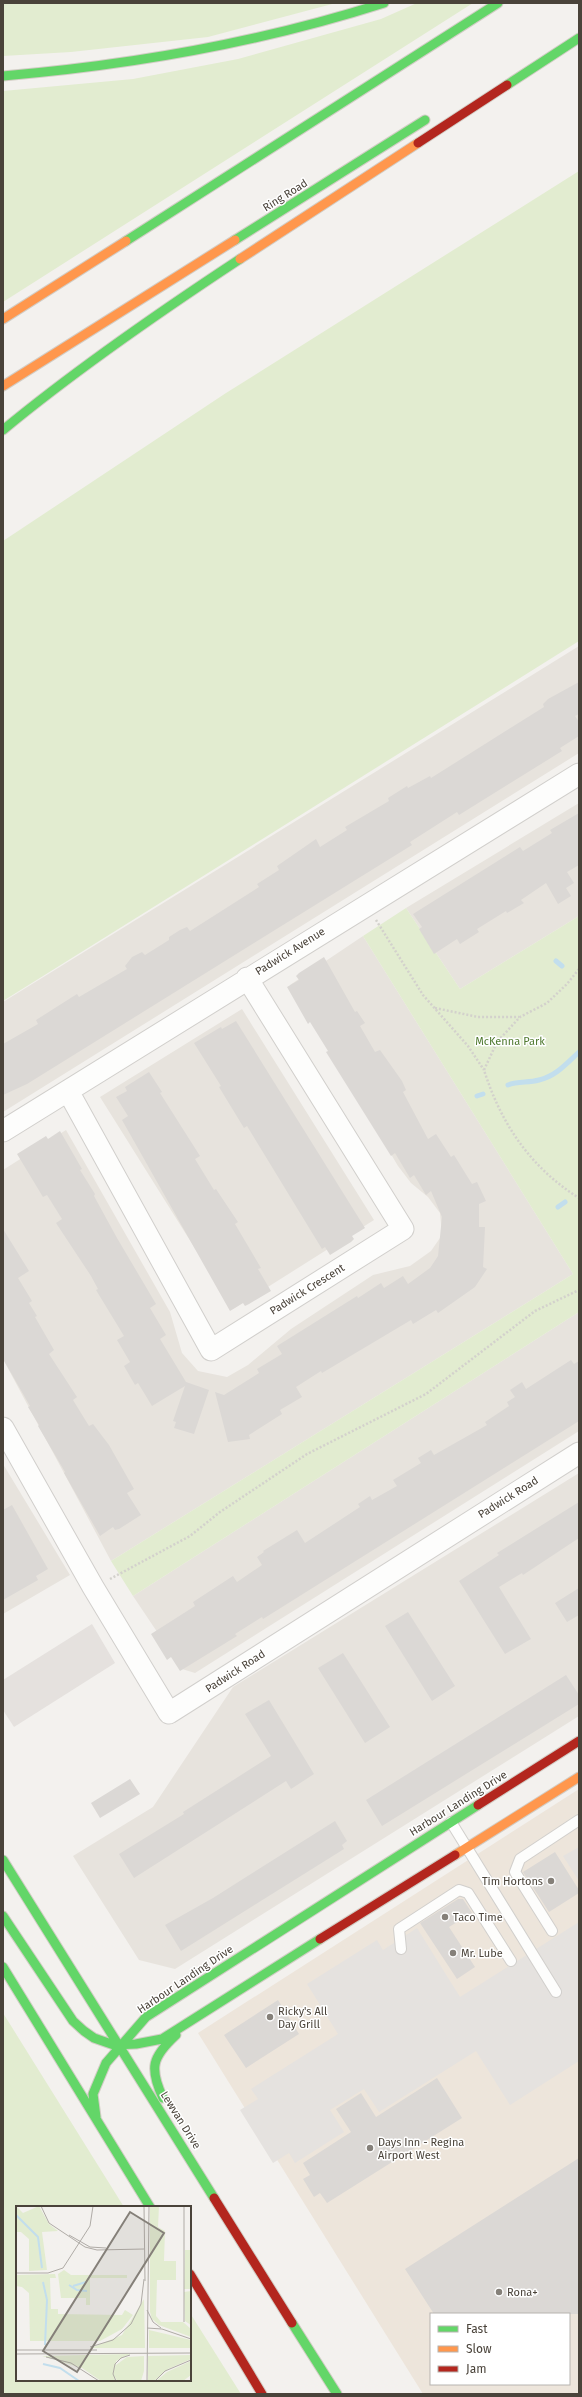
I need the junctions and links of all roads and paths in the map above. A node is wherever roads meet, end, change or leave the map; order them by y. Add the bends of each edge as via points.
1 (384, 3) edge
2 (498, 3) edge
3 (579, 38) edge
4 (3, 76) edge
5 (431, 117) dead end
6 (3, 319) edge
7 (3, 386) edge
8 (3, 430) edge
9 (579, 774) edge
10 (368, 904) junction
11 (579, 969) edge
12 (247, 978) junction
13 (435, 1008) junction
14 (520, 1017) junction
15 (484, 1070) junction
16 (68, 1091) junction
17 (3, 1131) edge
18 (579, 1198) edge
19 (579, 1290) edge
20 (3, 1428) edge
21 (579, 1453) edge
22 (93, 1587) junction
23 (579, 1742) edge
24 (579, 1777) edge
25 (579, 1820) edge
26 (451, 1822) junction
27 (467, 1848) junction
28 (3, 1860) edge
29 (3, 1916) edge
30 (552, 1931) dead end
31 (401, 1949) dead end
32 (511, 1962) dead end
33 (3, 1967) edge
34 (556, 1992) dead end
35 (197, 2018) junction
36 (121, 2047) junction
37 (96, 2116) junction
38 (149, 2206) edge
39 (229, 2220) junction
40 (191, 2276) edge
41 (263, 2394) edge
42 (337, 2394) edge

1 - 4 main road via 296,30 196,53 110,66
2 - 6 main road
3 - 8 main road via 176,302 51,390
5 - 7 main road, Ring Road
9 - 10 street, Padwick Avenue
10 - 12 street, Padwick Avenue
10 - 13 path via 410,976
11 - 14 path via 547,1004
12 - 16 street, Padwick Avenue
12 - 16 street, Padwick Crescent via 404,1229 211,1350
13 - 14 path via 478,1017
13 - 15 path via 468,1046
14 - 15 path via 497,1042
15 - 18 path via 492,1096 506,1124 523,1149 560,1186
16 - 17 street, Padwick Avenue
19 - 22 path via 535,1311 426,1394 308,1454 254,1489 190,1536
20 - 22 street, Padwick Road
21 - 22 street, Padwick Road via 169,1713
23 - 26 main road, Harbour Landing Drive
24 - 27 main road
25 - 30 lane via 520,1858 515,1872
26 - 27 lane
26 - 36 main road, Harbour Landing Drive via 146,2017
27 - 34 lane
27 - 35 main road
28 - 36 main road, Lewvan Drive
29 - 36 main road via 73,2021 88,2036
31 - 32 lane via 399,1929 459,1890 468,1893
33 - 37 main road
35 - 36 main road via 162,2039
35 - 39 main road via 155,2057 154,2079
36 - 37 main road, Harbour Landing Drive via 106,2063 93,2094
36 - 39 main road, Lewvan Drive
37 - 38 main road
39 - 42 main road, Lewvan Drive
40 - 41 main road

